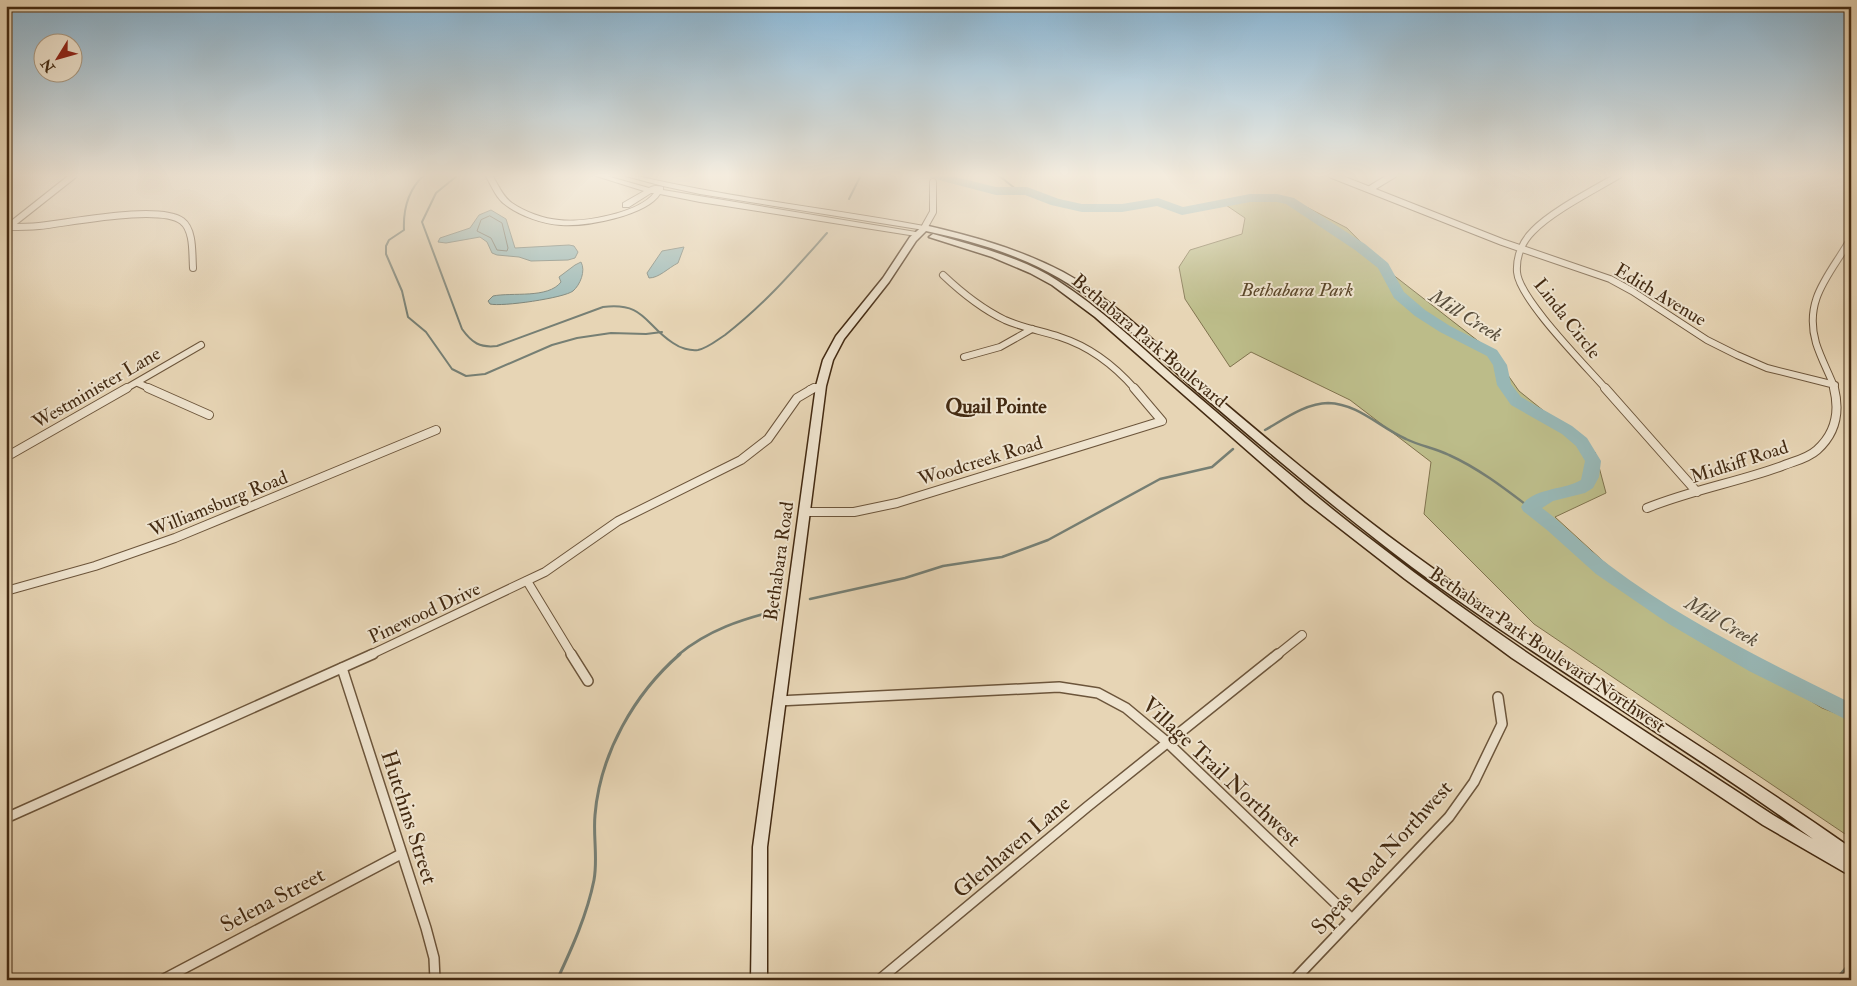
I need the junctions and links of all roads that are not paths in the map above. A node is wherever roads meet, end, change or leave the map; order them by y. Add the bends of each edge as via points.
1 (79, 221) edge
2 (182, 221) edge
3 (552, 221) edge
4 (595, 221) edge
5 (849, 221) edge
6 (930, 221) edge
7 (1451, 221) edge
8 (1545, 221) edge
9 (7, 228) edge
10 (920, 231) junction
11 (1851, 238) edge
12 (1520, 248) junction
13 (193, 268) dead end
14 (943, 275) dead end
15 (1032, 329) junction
16 (201, 345) dead end
17 (964, 357) dead end
18 (138, 383) junction
19 (1834, 385) junction
20 (822, 386) junction
21 (209, 415) dead end
22 (436, 430) dead end
23 (1252, 432) joint
24 (1240, 439) joint
25 (6, 457) edge
26 (1697, 492) junction
27 (1646, 508) dead end
28 (804, 512) junction
29 (527, 581) junction
30 (6, 591) edge
31 (1302, 635) dead end
32 (342, 668) junction
33 (588, 680) dead end
34 (1498, 697) dead end
35 (778, 700) junction
36 (1168, 743) junction
37 (6, 818) edge
38 (401, 854) junction
39 (1851, 857) edge
40 (1851, 870) edge
41 (1352, 918) junction
42 (162, 980) edge
43 (435, 980) edge
44 (759, 980) edge
45 (879, 980) edge
46 (1294, 980) edge

1 - 9 street
2 - 13 street via 189,229
3 - 4 street
5 - 10 street, Bethabara Park Boulevard
6 - 10 street, Bethabara Road
7 - 12 street, Edith Avenue
8 - 12 street
10 - 20 main road, Bethabara Road via 838,341 828,360
10 - 23 main road, Bethabara Park Boulevard via 956,234 1041,264 1064,277 1109,310
10 - 24 main road, Bethabara Park Boulevard via 995,255 1055,283 1098,315
11 - 19 street, Midkiff Road via 1815,297 1812,313 1816,344
12 - 19 street, Edith Avenue via 1610,279 1707,340 1737,355 1768,368
12 - 26 street, Linda Circle via 1518,272 1524,290 1564,341
14 - 15 street via 977,305
15 - 17 street via 1015,341
15 - 28 street, Woodcreek Road via 1077,344 1102,357 1128,380 1162,421 897,503 854,512
16 - 18 street, Westminister Lane
18 - 21 street
18 - 25 street, Westminister Lane
19 - 26 street, Midkiff Road via 1838,411 1834,426 1828,438 1812,454 1758,476
20 - 28 main road, Bethabara Road
20 - 29 street, Pinewood Drive via 799,394 770,437 756,450 715,474 618,521
22 - 30 street, Williamsburg Road via 175,538 95,566
23 - 39 main road, Bethabara Park Boulevard Northwest via 1322,492 1421,566 1527,641 1792,814
24 - 40 main road, Bethabara Park Boulevard Northwest via 1310,499 1409,576 1517,654 1768,820
26 - 27 street, Midkiff Road
28 - 35 main road, Bethabara Road
29 - 32 street, Pinewood Drive
29 - 33 street
31 - 36 street, Glenhaven Lane
32 - 37 street, Pinewood Drive
32 - 38 street, Hutchins Street
34 - 41 street, Speas Road Northwest via 1502,724 1474,782 1449,817
35 - 36 street, Village Trail Northwest via 1059,688 1098,693 1126,708
35 - 44 main road, Bethabara Road via 760,847
36 - 41 street, Village Trail Northwest
36 - 45 street, Glenhaven Lane
38 - 42 street, Selena Street
38 - 43 street, Hutchins Street via 426,928 434,958
41 - 46 street, Speas Road Northwest

